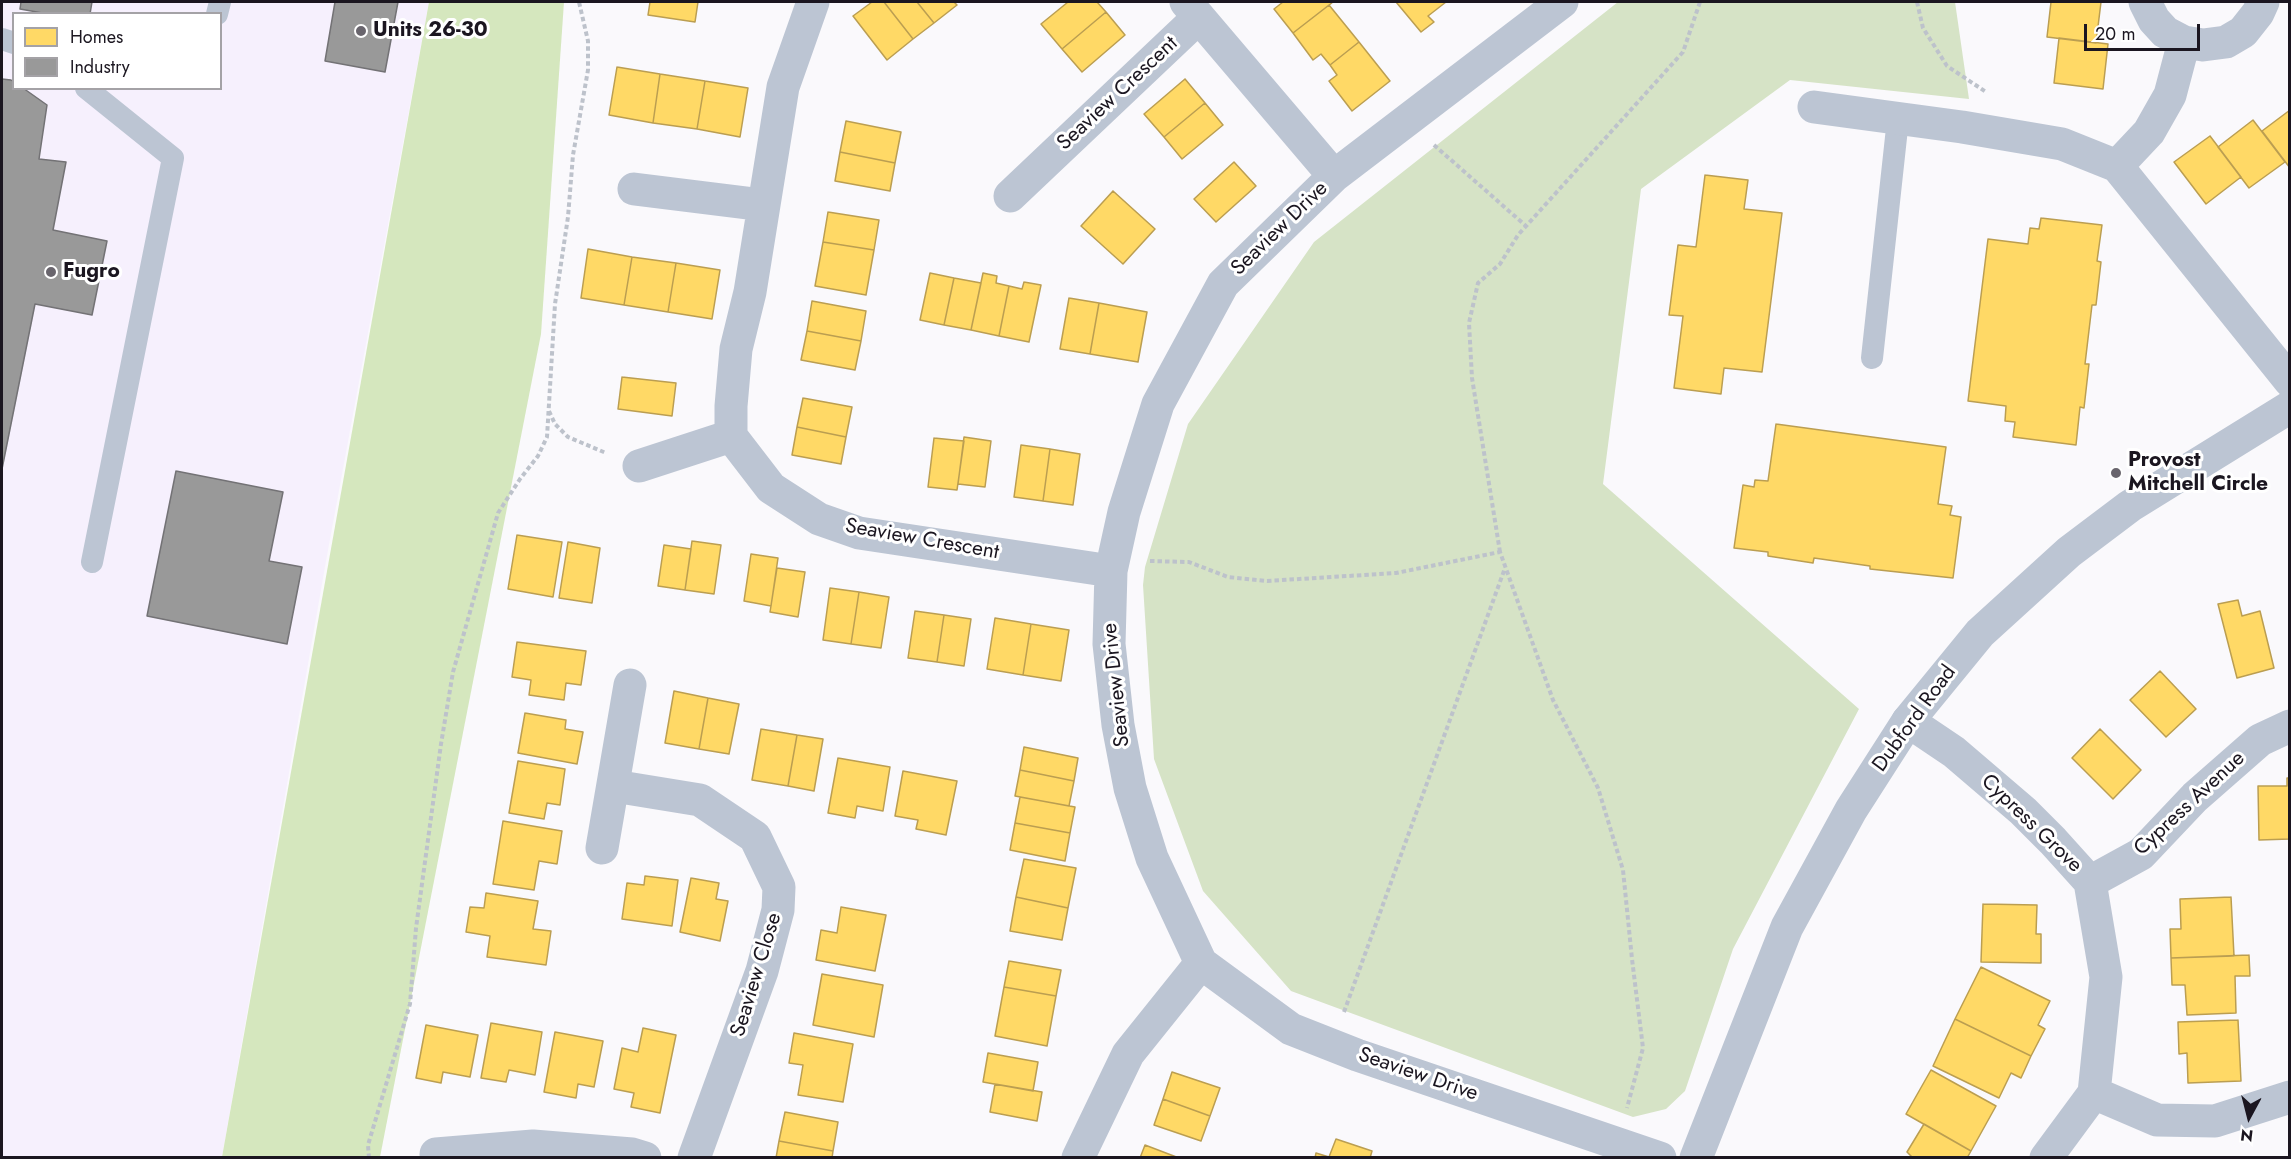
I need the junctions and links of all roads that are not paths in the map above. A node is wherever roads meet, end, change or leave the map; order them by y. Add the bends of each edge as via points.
1 (813, 2) edge
2 (1562, 2) edge
3 (2145, 2) edge
4 (2263, 2) edge
5 (1192, 9) edge
6 (2184, 42) junction
7 (88, 90) edge
8 (1814, 106) dead end
9 (1898, 119) junction
10 (2118, 166) junction
11 (1334, 176) junction
12 (634, 189) dead end
13 (1010, 196) dead end
14 (763, 205) junction
15 (1872, 358) dead end
16 (2289, 381) edge
17 (2289, 407) edge
18 (731, 436) junction
19 (639, 465) road end
20 (92, 562) dead end
21 (1112, 566) junction
22 (630, 685) dead end
23 (1908, 720) junction
24 (2289, 726) edge
25 (614, 786) junction
26 (602, 848) dead end
27 (2090, 882) junction
28 (1201, 963) junction
29 (2094, 1093) junction
30 (2289, 1097) edge
31 (533, 1152) edge
32 (436, 1154) dead end
33 (645, 1158) edge
34 (694, 1158) edge
35 (1078, 1158) edge
36 (1660, 1158) edge
37 (1696, 1158) edge
38 (2046, 1158) edge

1 - 14 street via 783,87
2 - 11 street, Seaview Drive
3 - 6 street via 2165,32
4 - 6 street via 2242,32 2226,42
5 - 11 street, Seaview Crescent
5 - 13 street, Seaview Crescent
6 - 10 street via 2170,94 2149,132
7 - 20 lane via 173,158
8 - 9 street
9 - 10 street via 2062,144
9 - 15 lane
10 - 16 street
11 - 21 street, Seaview Drive via 1223,284 1158,404 1124,512
12 - 14 street
14 - 18 street via 750,292 736,349
17 - 23 street, Dubford Road via 2130,506 2069,552 1980,633
18 - 19 street
18 - 21 street, Seaview Crescent via 771,488 819,519 859,533
21 - 28 street, Seaview Drive via 1109,644 1130,788 1152,858
22 - 25 street
23 - 27 street, Cypress Grove via 1954,752 2023,811
23 - 37 street, Dubford Road via 1851,810 1787,927
24 - 27 street, Cypress Avenue via 2260,740 2195,797 2140,854
25 - 26 street
25 - 34 street, Seaview Close via 700,800 754,837 779,887 778,910 762,971
27 - 29 street, Cypress Grove via 2106,977
28 - 35 street via 1128,1053
28 - 36 street, Seaview Drive via 1292,1029
29 - 30 street via 2157,1120 2215,1121
29 - 38 street
31 - 32 street
31 - 33 street via 632,1154

